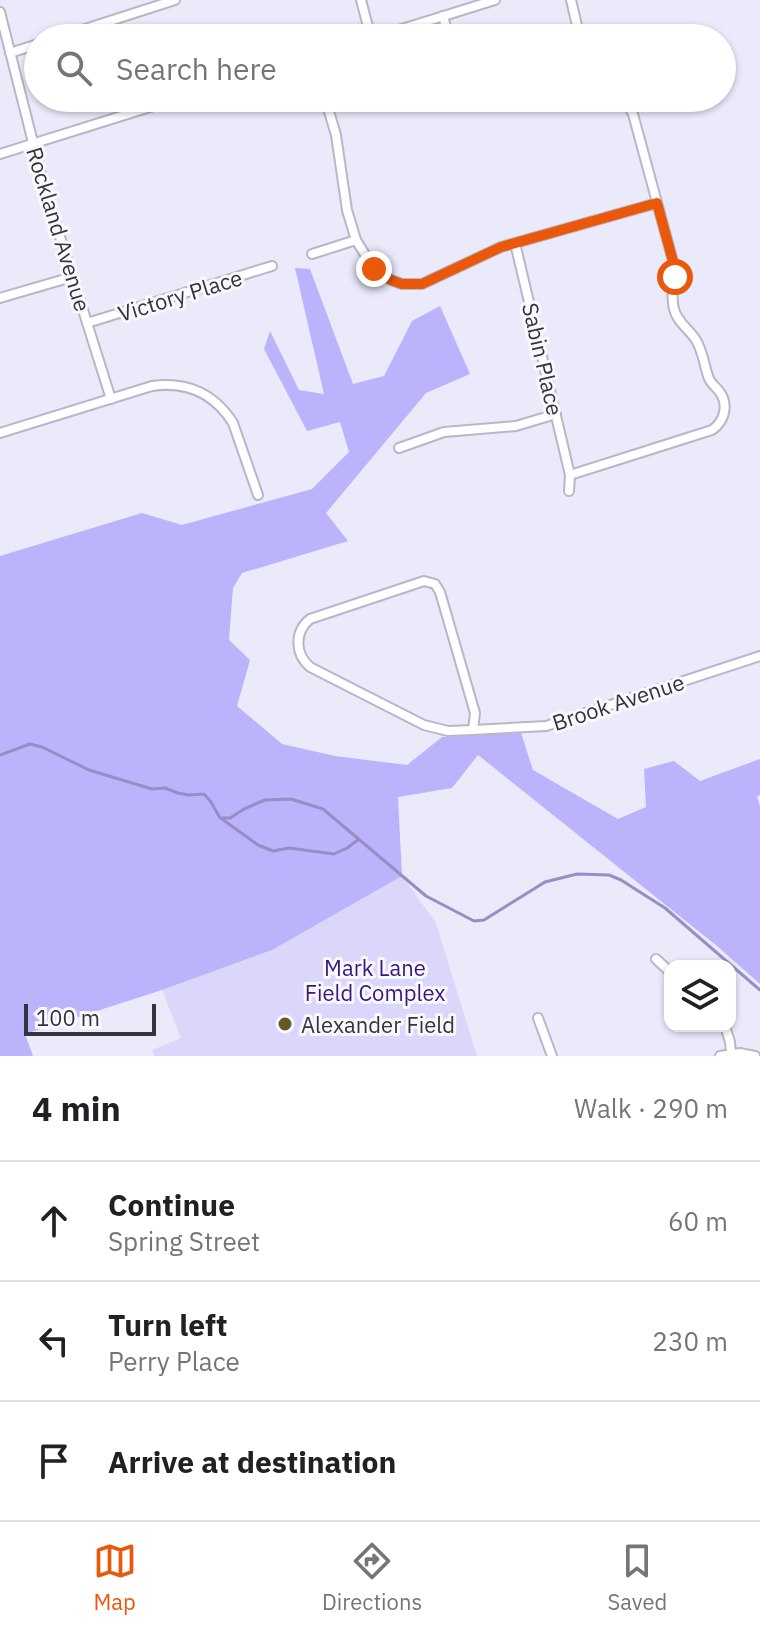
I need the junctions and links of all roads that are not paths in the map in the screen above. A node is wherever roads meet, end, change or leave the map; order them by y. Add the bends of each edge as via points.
1 (175, 0) edge
2 (361, 0) edge
3 (495, 0) edge
4 (571, 0) edge
5 (0, 12) edge
6 (443, 16) junction
7 (100, 24) edge
8 (368, 24) edge
9 (417, 24) edge
10 (445, 24) edge
11 (577, 24) edge
12 (24, 48) edge
13 (10, 53) junction
14 (24, 108) edge
15 (25, 112) edge
16 (135, 112) edge
17 (329, 112) edge
18 (632, 112) edge
19 (33, 144) junction
20 (0, 154) edge
21 (657, 203) junction
22 (356, 240) junction
23 (515, 243) junction
24 (312, 254) dead end
25 (272, 266) dead end
26 (72, 277) junction
27 (0, 298) edge
28 (87, 323) junction
29 (111, 399) junction
30 (556, 414) junction
31 (0, 433) edge
32 (399, 448) dead end
33 (570, 475) junction
34 (569, 491) dead end
35 (258, 495) dead end
36 (760, 656) edge
37 (473, 730) junction
38 (656, 959) dead end
39 (664, 966) edge
40 (538, 1018) dead end
41 (727, 1032) edge
42 (731, 1053) junction
43 (552, 1056) edge
44 (720, 1056) edge
45 (755, 1056) edge

1 - 7 street
2 - 8 street
3 - 6 street
4 - 11 street
5 - 13 street, Rockland Avenue
6 - 9 street
6 - 10 street
12 - 13 street
13 - 14 street, Rockland Avenue
15 - 19 street, Rockland Avenue
16 - 19 street
17 - 22 street
18 - 21 street
19 - 20 street
19 - 26 street, Rockland Avenue
21 - 23 street
21 - 33 street via 674,265 673,307 697,342 708,377 723,398 722,421 712,430
22 - 23 street via 374,269 402,284 422,284
22 - 24 street
23 - 30 street, Sabin Place
25 - 28 street, Victory Place
26 - 27 street
26 - 28 street, Rockland Avenue
28 - 29 street, Rockland Avenue
29 - 31 street
29 - 35 street via 165,384 210,397 233,423
30 - 32 street via 516,426 444,432
30 - 33 street, Sabin Place
33 - 34 street, Sabin Place
36 - 37 street, Brook Avenue via 546,726
37 - 37 street, Brook Avenue via 424,725 310,667 299,653 300,630 314,617 424,581 435,584 475,713
38 - 39 street
40 - 43 street
41 - 42 street
42 - 44 street
42 - 45 street

